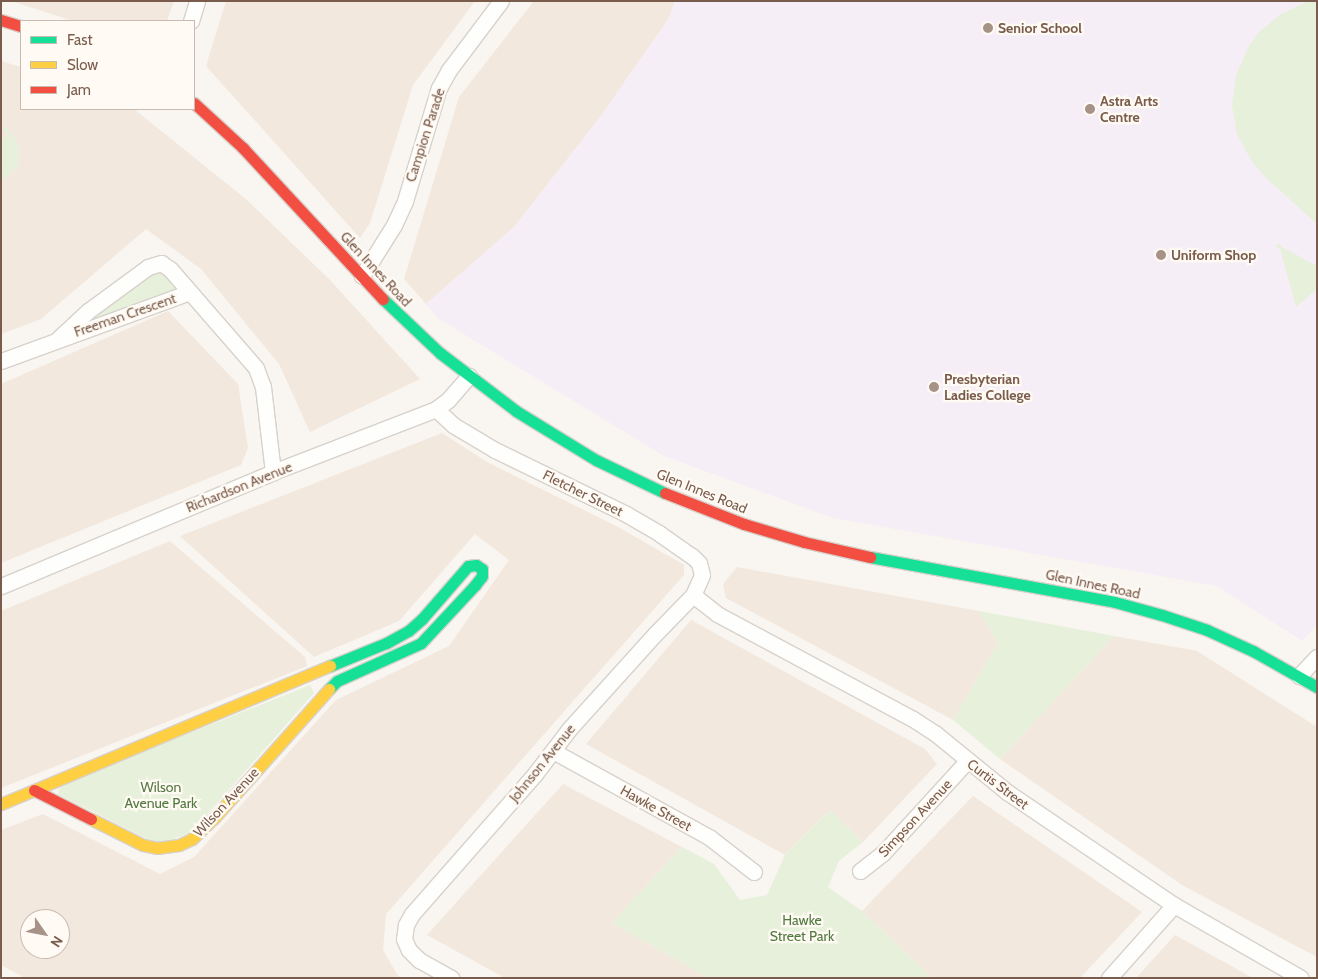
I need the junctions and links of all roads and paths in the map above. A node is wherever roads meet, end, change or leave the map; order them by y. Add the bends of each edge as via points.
1 (197, 1) edge
2 (501, 1) edge
3 (1, 20) edge
4 (191, 20) edge
5 (20, 26) edge
6 (195, 104) edge
7 (362, 276) junction
8 (190, 292) junction
9 (59, 338) junction
10 (1, 361) edge
11 (469, 376) junction
12 (436, 409) junction
13 (273, 472) junction
14 (1, 586) edge
15 (693, 596) junction
16 (434, 607) junction
17 (447, 617) junction
18 (389, 650) junction
19 (1317, 656) edge
20 (330, 666) junction
21 (1299, 676) junction
22 (337, 681) junction
23 (1317, 687) edge
24 (553, 751) junction
25 (967, 761) junction
26 (34, 790) junction
27 (1, 804) edge
28 (860, 871) dead end
29 (754, 872) dead end
30 (1174, 905) junction
31 (451, 978) edge
32 (1109, 978) edge
33 (1301, 978) edge

1 - 4 street
2 - 7 street, Campion Parade via 439,88 405,201
3 - 5 main road
6 - 7 main road, Glen Innes Road via 243,148
7 - 11 main road, Glen Innes Road via 401,318
8 - 9 street, Freeman Crescent
8 - 9 street, Freeman Crescent via 170,269 160,264 148,267 88,311
8 - 13 street, Freeman Crescent via 256,368 263,387
9 - 10 street, Freeman Crescent
11 - 12 street, Richardson Avenue
11 - 21 main road, Glen Innes Road via 516,411 596,460 683,501 744,524 853,554 1106,600 1162,615 1207,630
12 - 13 street, Richardson Avenue
12 - 15 street, Fletcher Street via 453,425 495,450 626,514 683,549 701,568 700,582
13 - 14 street, Richardson Avenue
15 - 24 street, Johnson Avenue via 654,634
15 - 25 street, Curtis Street via 717,614 913,719
16 - 17 street
16 - 17 main road, Wilson Avenue via 468,566 476,564 482,569 482,576
16 - 18 main road, Wilson Avenue
17 - 18 main road, Wilson Avenue via 421,644
18 - 20 main road, Wilson Avenue
18 - 22 main road, Wilson Avenue
19 - 21 street
20 - 22 street
20 - 26 main road, Wilson Avenue
21 - 23 main road, Glen Innes Road
22 - 26 main road, Wilson Avenue via 214,818 179,845 157,848 143,845
24 - 29 street, Hawke Street via 709,837
24 - 31 street, Johnson Avenue via 412,914 406,925 404,939 419,960
25 - 28 street, Simpson Avenue via 883,853
25 - 30 street, Curtis Street via 1015,798
26 - 27 main road, Wilson Avenue
30 - 32 street
30 - 33 street, Curtis Street

